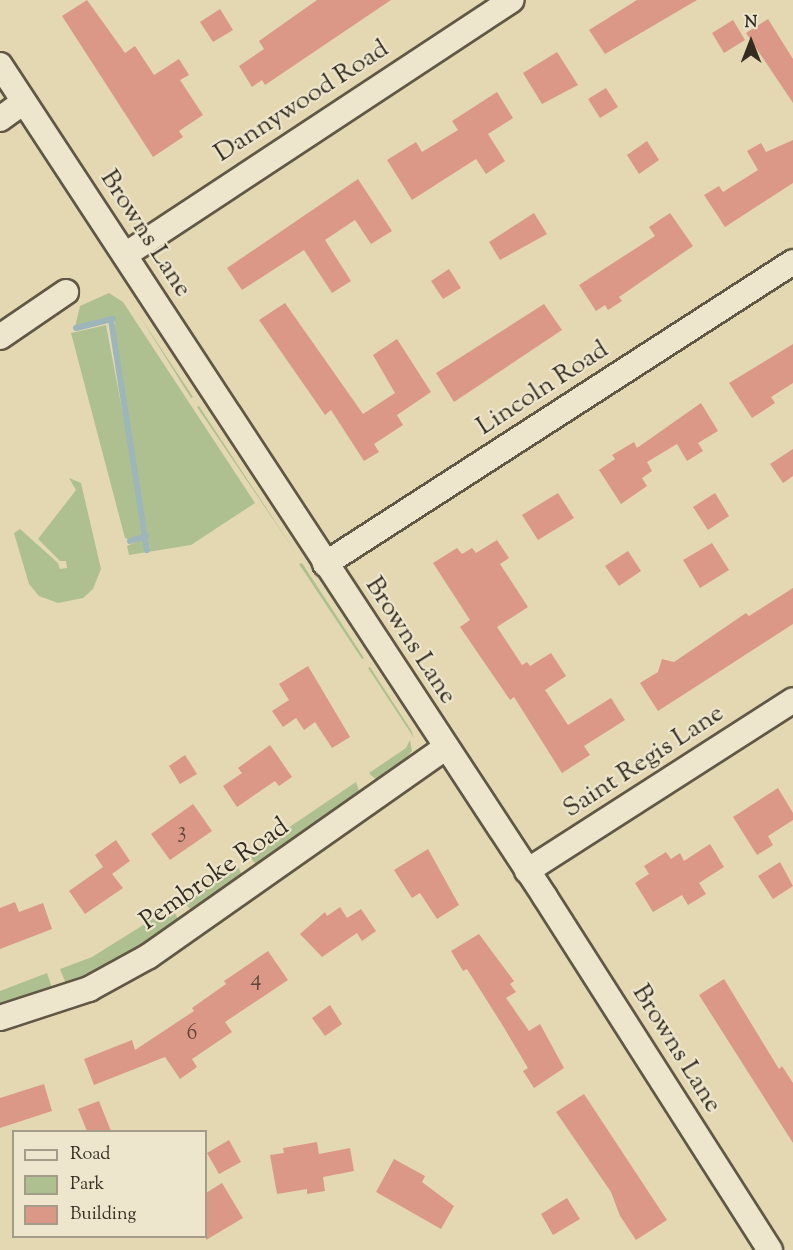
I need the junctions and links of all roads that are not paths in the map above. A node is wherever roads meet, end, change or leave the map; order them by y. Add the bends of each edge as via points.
1 (512, 0) edge
2 (0, 65) edge
3 (23, 102) junction
4 (0, 119) edge
5 (125, 255) junction
6 (793, 262) edge
7 (66, 292) dead end
8 (0, 337) edge
9 (325, 564) junction
10 (793, 700) edge
11 (446, 747) junction
12 (527, 871) junction
13 (0, 1018) edge
14 (770, 1250) edge

1 - 5 street, Dannywood Road
2 - 3 street, Browns Lane
3 - 4 street
3 - 5 street, Browns Lane
5 - 9 street, Browns Lane
6 - 9 street, Lincoln Road
7 - 8 street
9 - 11 street, Browns Lane
10 - 12 street, Saint Regis Lane
11 - 12 street, Browns Lane
11 - 13 street, Pembroke Road via 141,961 89,989
12 - 14 street, Browns Lane

